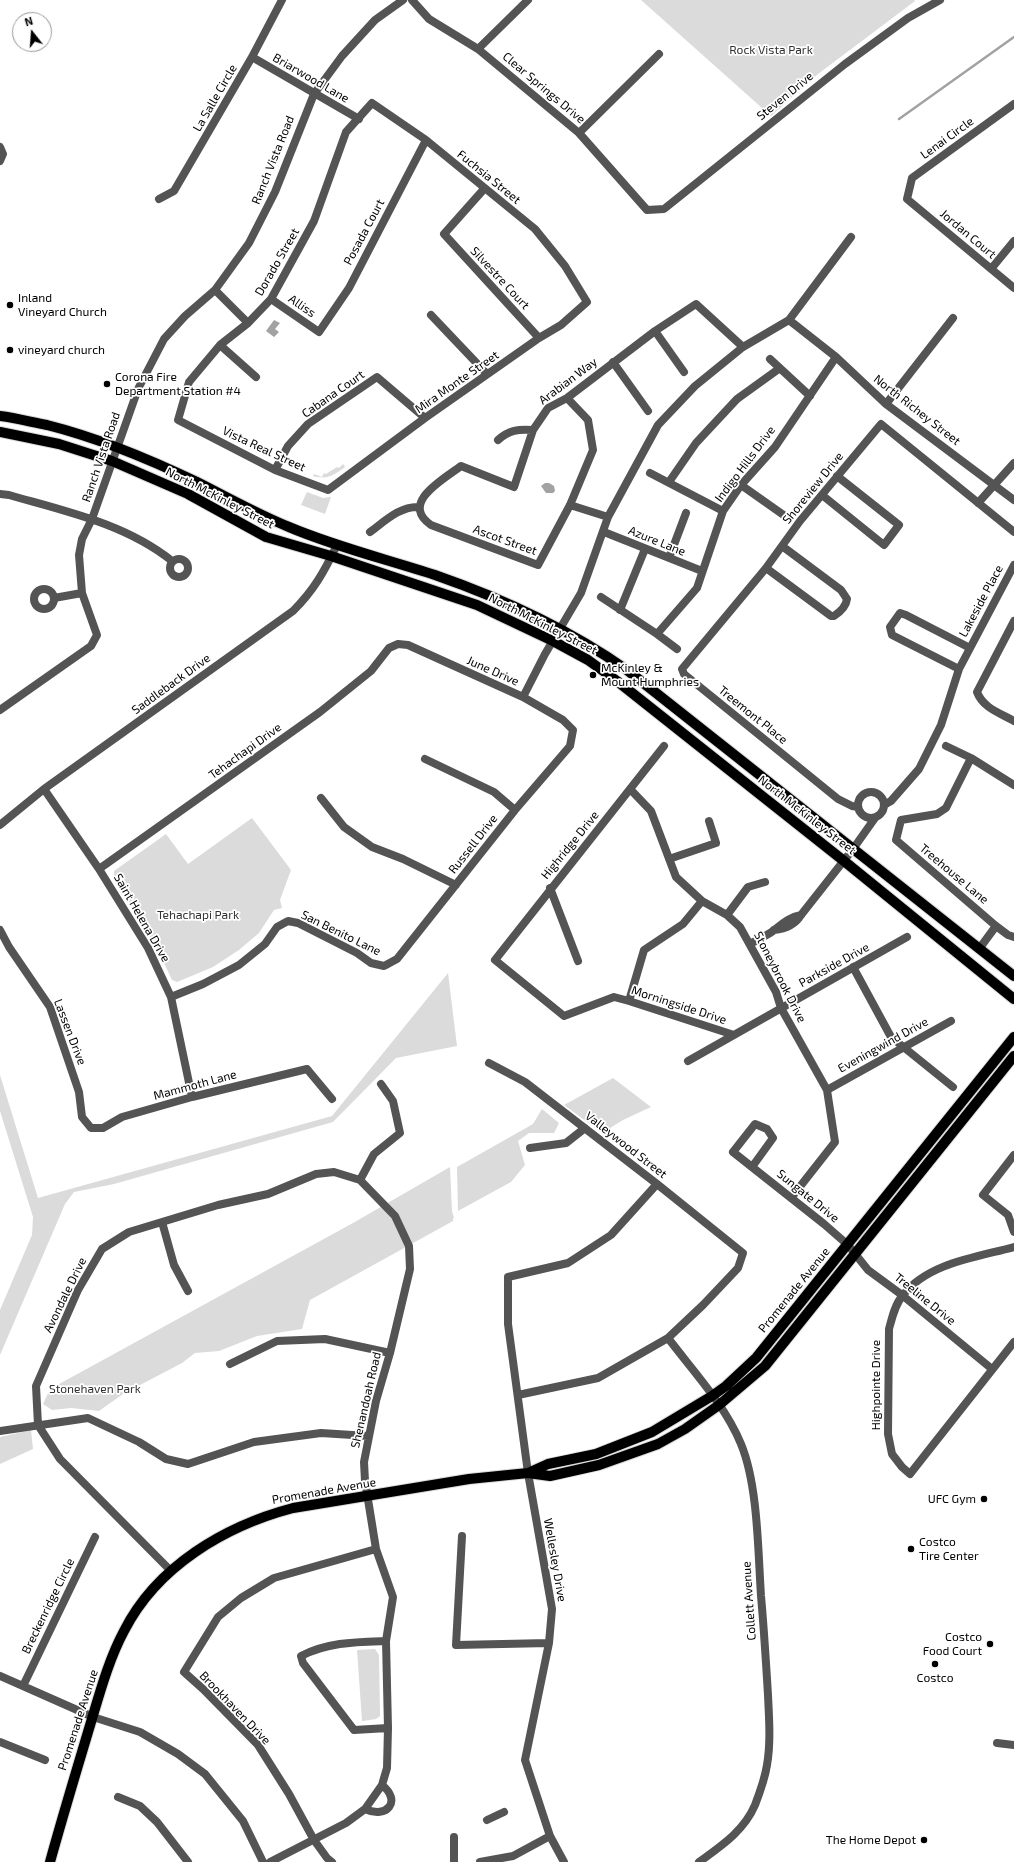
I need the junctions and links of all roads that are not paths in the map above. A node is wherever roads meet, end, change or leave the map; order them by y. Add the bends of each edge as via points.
1 (282, 0) edge
2 (404, 0) edge
3 (412, 0) edge
4 (528, 0) edge
5 (940, 0) edge
6 (478, 49) junction
7 (659, 54) dead end
8 (252, 58) junction
9 (314, 94) junction
10 (1014, 104) edge
11 (359, 119) junction
12 (580, 133) junction
13 (426, 140) junction
14 (0, 147) edge
15 (1, 160) edge
16 (484, 189) junction
17 (907, 198) joint
18 (159, 199) dead end
19 (647, 210) joint
20 (851, 237) dead end
21 (1014, 241) edge
22 (991, 269) junction
23 (1014, 288) edge
24 (215, 290) junction
25 (271, 299) junction
26 (587, 302) joint
27 (431, 315) dead end
28 (953, 318) dead end
29 (789, 320) junction
30 (248, 323) junction
31 (655, 331) junction
32 (319, 332) joint
33 (539, 338) junction
34 (220, 345) junction
35 (743, 347) junction
36 (836, 357) junction
37 (770, 359) dead end
38 (613, 362) junction
39 (780, 368) junction
40 (684, 372) dead end
41 (487, 374) junction
42 (256, 377) dead end
43 (810, 396) junction
44 (567, 398) junction
45 (886, 404) junction
46 (648, 411) dead end
47 (0, 416) edge
48 (425, 418) junction
49 (178, 420) joint
50 (533, 430) junction
51 (0, 432) edge
52 (498, 440) dead end
53 (117, 447) junction
54 (112, 461) junction
55 (1014, 463) edge
56 (275, 470) junction
57 (650, 473) dead end
58 (838, 476) junction
59 (341, 482) joint
60 (669, 482) junction
61 (994, 485) junction
62 (741, 486) junction
63 (0, 494) edge
64 (822, 495) junction
65 (1014, 500) edge
66 (978, 503) junction
67 (570, 505) junction
68 (419, 507) junction
69 (724, 511) junction
70 (686, 513) dead end
71 (785, 516) dead end
72 (608, 517) junction
73 (92, 519) junction
74 (370, 532) dead end
75 (604, 532) junction
76 (1014, 532) edge
77 (336, 545) junction
78 (782, 546) junction
79 (645, 549) junction
80 (331, 556) junction
81 (669, 558) junction
82 (172, 561) dead end
83 (1014, 565) edge
84 (766, 568) junction
85 (702, 571) junction
86 (82, 593) junction
87 (601, 597) dead end
88 (54, 598) dead end
89 (620, 610) junction
90 (1014, 621) edge
91 (718, 626) joint
92 (560, 628) junction
93 (657, 634) junction
94 (553, 641) junction
95 (398, 644) joint
96 (970, 648) junction
97 (677, 649) dead end
98 (959, 669) junction
99 (523, 697) junction
100 (0, 710) edge
101 (1014, 721) edge
102 (573, 730) joint
103 (664, 746) dead end
104 (946, 746) dead end
105 (970, 758) junction
106 (425, 759) dead end
107 (1013, 784) edge
108 (44, 789) junction
109 (630, 789) junction
110 (321, 798) dead end
111 (884, 805) junction
112 (858, 807) junction
113 (515, 810) junction
114 (875, 818) junction
115 (709, 821) dead end
116 (0, 825) edge
117 (853, 849) junction
118 (670, 859) junction
119 (844, 861) junction
120 (99, 869) junction
121 (765, 882) dead end
122 (456, 886) junction
123 (550, 888) junction
124 (702, 901) junction
125 (727, 915) junction
126 (996, 926) junction
127 (0, 930) edge
128 (907, 937) dead end
129 (1014, 937) edge
130 (750, 944) junction
131 (979, 949) junction
132 (495, 960) joint
133 (578, 961) dead end
134 (384, 966) joint
135 (853, 967) junction
136 (1014, 976) edge
137 (171, 997) junction
138 (1014, 999) edge
139 (629, 1000) junction
140 (781, 1008) junction
141 (951, 1020) dead end
142 (734, 1035) junction
143 (1014, 1037) edge
144 (902, 1047) junction
145 (1014, 1056) edge
146 (688, 1061) dead end
147 (489, 1063) dead end
148 (381, 1084) dead end
149 (953, 1087) dead end
150 (827, 1090) junction
151 (192, 1097) junction
152 (332, 1099) dead end
153 (91, 1128) joint
154 (585, 1128) junction
155 (530, 1148) dead end
156 (1014, 1155) edge
157 (752, 1167) junction
158 (360, 1180) junction
159 (657, 1184) junction
160 (791, 1198) junction
161 (162, 1222) junction
162 (1014, 1232) edge
163 (848, 1245) junction
164 (1014, 1247) edge
165 (855, 1255) junction
166 (188, 1291) dead end
167 (902, 1295) junction
168 (668, 1338) junction
169 (1014, 1342) edge
170 (390, 1353) junction
171 (230, 1364) dead end
172 (992, 1369) junction
173 (518, 1395) junction
174 (712, 1396) junction
175 (719, 1405) junction
176 (38, 1426) junction
177 (0, 1431) edge
178 (368, 1436) junction
179 (528, 1472) junction
180 (368, 1496) junction
181 (462, 1536) dead end
182 (94, 1537) dead end
183 (376, 1549) junction
184 (171, 1571) junction
185 (386, 1641) junction
186 (549, 1643) junction
187 (0, 1676) edge
188 (23, 1686) junction
189 (92, 1717) junction
190 (388, 1728) junction
191 (0, 1742) edge
192 (997, 1743) dead end
193 (1014, 1745) edge
194 (45, 1760) dead end
195 (382, 1785) junction
196 (118, 1797) dead end
197 (365, 1809) junction
198 (504, 1812) dead end
199 (487, 1820) dead end
200 (550, 1836) junction
201 (454, 1837) dead end
202 (314, 1840) junction
203 (50, 1862) edge
204 (188, 1862) edge
205 (263, 1862) edge
206 (270, 1862) edge
207 (332, 1862) edge
208 (454, 1862) edge
209 (480, 1862) edge
210 (564, 1862) edge
211 (699, 1862) edge

1 - 8 street, La Salle Circle
2 - 9 street, Ranch Vista Road via 375,20 342,56
3 - 6 street, Clear Springs Drive via 429,19
4 - 6 street
5 - 19 street, Steven Drive via 908,18 845,64 664,209
6 - 12 street, Clear Springs Drive
7 - 12 street
8 - 9 street, Briarwood Lane
8 - 18 street, La Salle Circle via 174,191
9 - 11 street, Briarwood Lane
9 - 24 street, Ranch Vista Road via 275,192 249,243
10 - 17 street, Lenai Circle via 912,178
11 - 13 street, Fuchsia Street via 372,103
11 - 25 street, Dorado Street via 346,132 314,221
12 - 19 street, Clear Springs Drive
13 - 16 street, Fuchsia Street
13 - 32 street, Posada Court via 349,288
14 - 15 street via 3,154
16 - 26 street, Fuchsia Street via 535,229 565,266
16 - 33 street, Silvestre Court via 444,234
17 - 22 street, Jordan Court
20 - 29 street
21 - 22 street
22 - 23 street, Jordan Court
24 - 30 street
24 - 53 street, Ranch Vista Road via 185,316 164,339 138,389
25 - 30 street, Dorado Street
25 - 32 street, Alliss
26 - 33 street, Mira Monte Street via 562,325
27 - 41 street
28 - 45 street
29 - 35 street
29 - 36 street, North Richey Street
30 - 34 street, Dorado Street
31 - 35 street, Arabian Way via 696,304
31 - 38 street, Arabian Way
31 - 40 street
33 - 41 street, Mira Monte Street
34 - 42 street
34 - 49 street, Dorado Street via 189,382
35 - 72 street via 695,386 658,425
36 - 43 street, Indigo Hills Drive
36 - 45 street, North Richey Street
37 - 39 street
38 - 44 street, Arabian Way
38 - 46 street
39 - 43 street
39 - 60 street via 738,399 696,443
41 - 48 street, Mira Monte Street
43 - 62 street, Indigo Hills Drive via 775,447
44 - 50 street, Arabian Way via 548,408
44 - 67 street via 588,420 593,450
45 - 61 street, North Richey Street
47 - 53 main road, North McKinley Street via 57,428
48 - 56 street, Cabana Court via 377,377 308,424 288,446
48 - 59 street, Mira Monte Street
49 - 56 street, Vista Real Street
50 - 52 street via 519,429 507,432
50 - 68 street, Arabian Way via 514,487 461,466 428,491
51 - 54 main road, North McKinley Street via 59,444
53 - 54 street, Ranch Vista Road
53 - 77 main road, North McKinley Street via 289,528
54 - 73 street, Ranch Vista Road
54 - 80 main road, North McKinley Street via 188,494 266,537
55 - 61 street
56 - 59 street, Vista Real Street via 328,490
57 - 60 street
58 - 64 street, Shoreview Drive
58 - 64 street via 899,526 884,545
58 - 66 street, Shoreview Drive via 881,424
60 - 69 street
61 - 65 street, North Richey Street
61 - 66 street
62 - 69 street, Indigo Hills Drive
62 - 71 street
63 - 73 street
64 - 78 street, Shoreview Drive
66 - 76 street
67 - 68 street, Ascot Street via 538,565 431,525 424,520
67 - 72 street
68 - 74 street via 404,509
69 - 85 street, Indigo Hills Drive
70 - 81 street
72 - 75 street
73 - 82 street via 129,534
73 - 86 street, Ranch Vista Road via 82,539
75 - 79 street, Azure Lane
75 - 92 street via 581,593
77 - 80 street, Saddleback Drive
77 - 92 main road, North McKinley Street via 482,592
78 - 84 street, Shoreview Drive
78 - 84 street via 841,590 847,599 846,604 840,612 831,616
79 - 81 street, Azure Lane
79 - 89 street
80 - 94 main road, North McKinley Street via 477,605
80 - 108 street, Saddleback Drive via 309,595 293,611
81 - 85 street, Azure Lane
83 - 96 street, Lakeside Place
84 - 91 street, Shoreview Drive
85 - 93 street, Indigo Hills Drive via 697,588
86 - 88 street
86 - 100 street, Ranch Vista Road via 97,634 91,646
87 - 89 street
89 - 93 street
90 - 101 street via 977,692 987,706
91 - 112 street, Treemont Place via 682,669 684,674 838,799
92 - 94 street
92 - 117 main road, North McKinley Street via 627,670
93 - 97 street
94 - 99 street
94 - 119 main road, North McKinley Street via 588,660 617,681
95 - 99 street, June Drive via 408,645
95 - 120 street, Tehachapi Drive via 389,648 371,671 320,712
96 - 98 street, Lakeside Place
96 - 98 street, Lakeside Place via 906,615 900,613 893,620 890,627 892,635
98 - 111 street, Lakeside Place via 941,725 919,769 891,801
99 - 102 street, June Drive via 563,720
102 - 113 street, Russell Drive via 570,746
103 - 109 street, Highridge Drive
104 - 105 street
105 - 107 street
105 - 126 street, Treehouse Lane via 946,808 937,814 901,820 896,840
106 - 113 street via 494,792
108 - 116 street, Saddleback Drive
108 - 120 street, Saint Helena Drive
109 - 118 street, Stoneybrook Drive via 651,811
109 - 123 street, Highridge Drive
110 - 122 street via 344,827 372,846
111 - 112 street via 879,794 871,792 860,798
111 - 114 street, Lakeside Place via 882,813
112 - 114 street via 866,817
113 - 122 street, Russell Drive
114 - 117 street, Lakeside Place
115 - 118 street via 716,843
117 - 119 street, Lakeside Place
117 - 131 main road, North McKinley Street
118 - 124 street, Stoneybrook Drive via 676,877
119 - 130 street, Lakeside Place via 797,922 774,930
119 - 138 main road, North McKinley Street
120 - 137 street, Saint Helena Drive via 148,948
121 - 125 street via 748,887
122 - 134 street, Russell Drive via 397,959
123 - 132 street, Highridge Drive
123 - 133 street
124 - 125 street, Stoneybrook Drive
124 - 139 street via 684,924 644,950
125 - 130 street, Stoneybrook Drive via 740,927
126 - 129 street, Treehouse Lane
126 - 131 street
127 - 153 street, Lassen Drive via 50,1007 79,1092 82,1117
128 - 135 street, Parkside Drive
130 - 140 street, Stoneybrook Drive via 776,992
131 - 136 main road, North McKinley Street
132 - 139 street, Morningside Drive via 564,1016 614,997
134 - 137 street, San Benito Lane via 371,963 357,953 298,923 288,921 277,928 265,944 239,965
135 - 140 street, Parkside Drive
135 - 144 street via 891,1037
137 - 151 street, Saint Helena Drive
139 - 142 street, Morningside Drive
140 - 142 street, Parkside Drive
140 - 150 street, Stoneybrook Drive
141 - 144 street, Eveningwind Drive
142 - 146 street, Parkside Drive
143 - 163 main road, Promenade Avenue
144 - 149 street
144 - 150 street, Eveningwind Drive
145 - 165 main road, Promenade Avenue
147 - 154 street, Valleywood Street via 525,1082
148 - 158 street via 394,1101 400,1133 374,1154
150 - 160 street, Stoneybrook Drive via 835,1142
151 - 152 street, Mammoth Lane via 306,1069
151 - 153 street, Mammoth Lane via 122,1118 103,1128
154 - 155 street via 566,1143
154 - 159 street, Valleywood Street
156 - 162 street via 983,1195 1008,1216
157 - 157 street, Sungate Drive via 733,1152 755,1124 767,1129 773,1138
157 - 160 street, Sungate Drive
158 - 161 street, Avondale Drive via 334,1172 316,1174 268,1194 218,1205
158 - 170 street, Shenandoah Road via 395,1216 409,1246 410,1269
159 - 168 street, Valleywood Street via 743,1253 738,1268
159 - 173 street, Wellesley Drive via 611,1235 568,1263 508,1277 508,1324
160 - 163 street, Sungate Drive
161 - 166 street via 174,1265
161 - 176 street, Avondale Drive via 129,1232 102,1249 78,1290 36,1386
163 - 165 street, Treeline Drive
163 - 174 main road, Promenade Avenue via 756,1358
164 - 167 street, Highpointe Drive via 938,1269 919,1280
165 - 167 street, Treeline Drive via 868,1270
165 - 175 main road, Promenade Avenue via 765,1366
167 - 172 street, Treeline Drive
167 - 172 street, Highpointe Drive via 889,1329 888,1434 892,1454 910,1474
168 - 173 street via 598,1378
168 - 174 street, Collett Avenue
169 - 172 street, Highpointe Drive
170 - 171 street via 325,1339 277,1340
170 - 178 street, Shenandoah Road
173 - 179 street, Wellesley Drive
174 - 175 street, Collett Avenue
174 - 179 main road, Promenade Avenue via 652,1432 596,1454 548,1464
175 - 179 main road, Promenade Avenue via 658,1444 599,1465 550,1476
175 - 211 street, Collett Avenue via 742,1445 751,1478 764,1640 768,1764 754,1806 744,1825 727,1842
176 - 177 street
176 - 178 street via 88,1418 139,1442 166,1459 188,1464 254,1442 320,1434
176 - 184 street via 60,1459
178 - 180 street, Shenandoah Road via 364,1462
179 - 180 main road, Promenade Avenue
179 - 186 street, Wellesley Drive via 552,1609
180 - 183 street, Shenandoah Road
180 - 184 main road, Promenade Avenue via 293,1508 256,1519 197,1550
181 - 186 street via 456,1645
182 - 188 street, Breckenridge Circle
183 - 185 street, Shenandoah Road via 393,1597
183 - 202 street, Brookhaven Drive via 274,1578 241,1598 218,1616 184,1672 258,1745
184 - 189 main road, Promenade Avenue via 140,1604 124,1630
185 - 190 street, Shenandoah Road
185 - 190 street via 337,1644 316,1648 301,1656 303,1663 354,1730
186 - 200 street, Wellesley Drive via 524,1760
187 - 188 street
188 - 189 street
189 - 203 main road, Promenade Avenue
189 - 205 street via 140,1732 178,1754 205,1774 242,1821
190 - 195 street, Shenandoah Road via 387,1768
191 - 194 street
192 - 193 street
195 - 197 street, Shenandoah Road
195 - 197 street via 392,1798 389,1808 381,1812
196 - 204 street via 140,1806 157,1822
197 - 202 street, Shenandoah Road via 346,1823
198 - 199 street
200 - 209 street via 513,1856
200 - 210 street, Wellesley Drive
201 - 208 street
202 - 206 street, Shenandoah Road
202 - 207 street, Brookhaven Drive

